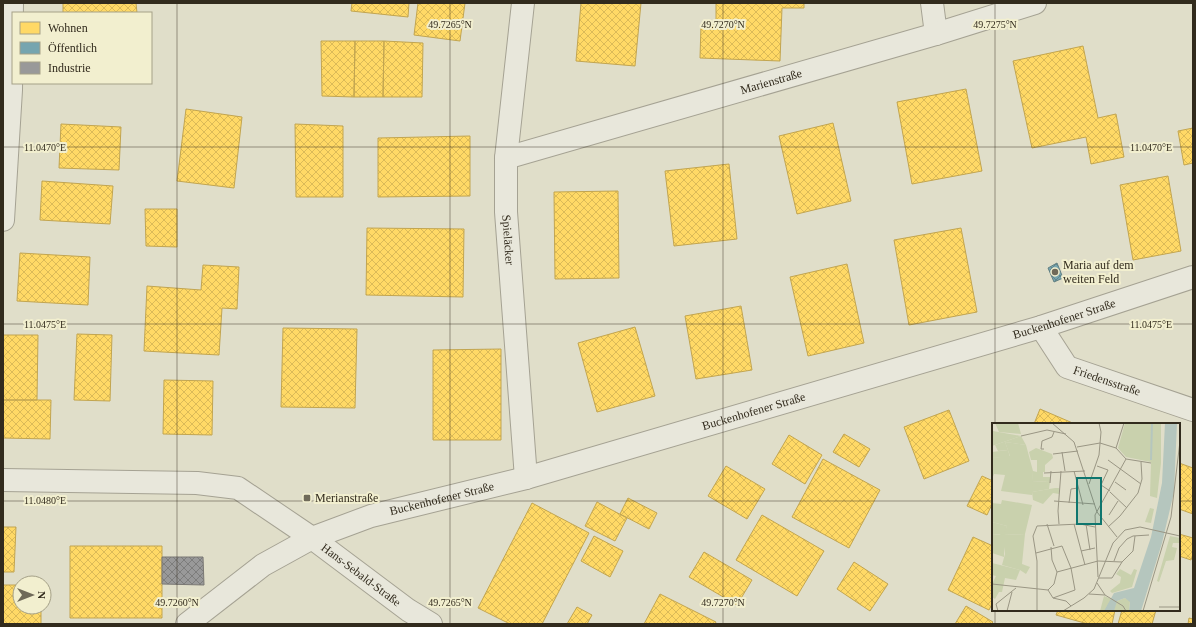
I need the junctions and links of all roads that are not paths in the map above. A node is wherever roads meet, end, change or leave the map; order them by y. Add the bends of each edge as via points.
1 (12, 3) edge
2 (523, 3) edge
3 (932, 3) edge
4 (1035, 3) edge
5 (936, 34) junction
6 (506, 158) junction
7 (3, 220) edge
8 (1193, 277) edge
9 (1040, 327) junction
10 (1193, 410) edge
11 (526, 478) junction
12 (3, 480) edge
13 (312, 538) junction
14 (187, 624) edge
15 (431, 624) edge

1 - 7 street via 11,90
2 - 6 street, Spieläcker
3 - 5 street
4 - 5 street, Marienstraße
5 - 6 street, Marienstraße
6 - 11 street, Spieläcker via 506,212
8 - 9 street, Buckenhofener Straße
9 - 10 street, Friedensstraße via 1067,367
9 - 11 street, Buckenhofener Straße
11 - 13 street, Buckenhofener Straße via 371,516
12 - 13 street via 197,483 238,488
13 - 14 street via 262,564
13 - 15 street, Hans-Sebald-Straße via 408,610

